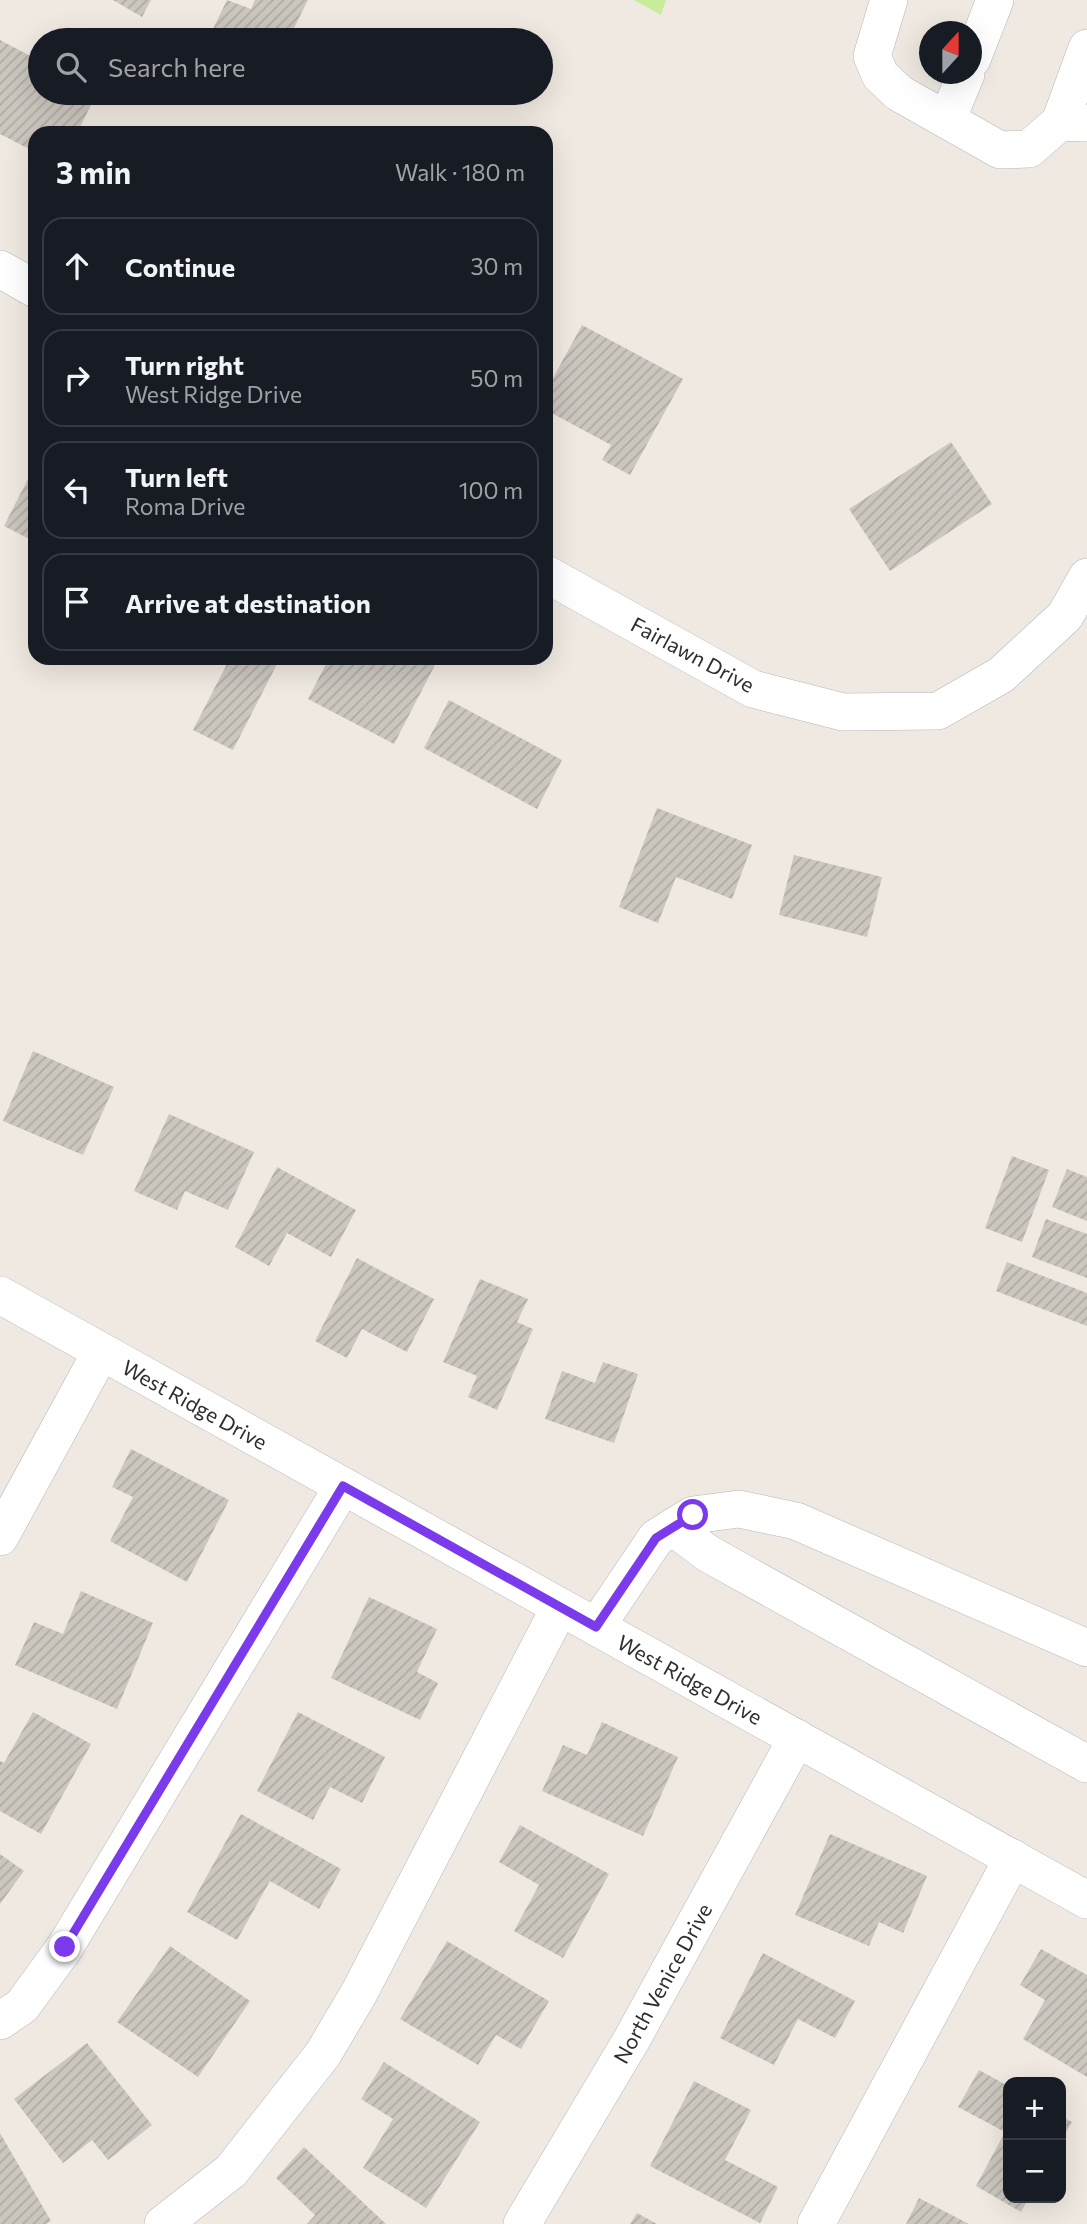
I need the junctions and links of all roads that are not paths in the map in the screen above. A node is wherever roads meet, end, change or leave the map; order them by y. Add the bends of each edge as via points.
1 (889, 0) edge
2 (995, 0) edge
3 (982, 32) edge
4 (1087, 48) edge
5 (962, 84) edge
6 (947, 120) junction
7 (1073, 122) edge
8 (0, 269) edge
9 (28, 285) edge
10 (1087, 577) edge
11 (553, 578) edge
12 (0, 1295) edge
13 (101, 1352) junction
14 (343, 1486) junction
15 (673, 1527) junction
16 (0, 1537) edge
17 (560, 1607) junction
18 (596, 1627) junction
19 (1087, 1648) edge
20 (797, 1738) junction
21 (1087, 1764) edge
22 (1013, 1858) junction
23 (1087, 1900) edge
24 (0, 2021) edge
25 (163, 2224) edge
26 (522, 2224) edge
27 (816, 2224) edge

1 - 6 street via 872,56 880,75 898,93
2 - 3 street
4 - 7 street
5 - 6 street
6 - 7 street via 1000,150 1029,149
8 - 9 street
10 - 11 street, Fairlawn Drive via 1065,616 1001,675 938,711 843,712 753,689
12 - 13 street, West Ridge Drive
13 - 14 street, West Ridge Drive
13 - 16 street
14 - 17 street, West Ridge Drive
14 - 24 street via 65,1947 22,2006
15 - 18 street via 656,1538
15 - 19 street via 693,1515 739,1509 796,1521
15 - 21 street via 707,1553
17 - 18 street, West Ridge Drive
17 - 25 street via 359,1993 323,2053 231,2171
18 - 20 street, West Ridge Drive
20 - 22 street, West Ridge Drive
20 - 26 street, North Venice Drive via 632,2039
22 - 23 street, West Ridge Drive
22 - 27 street

